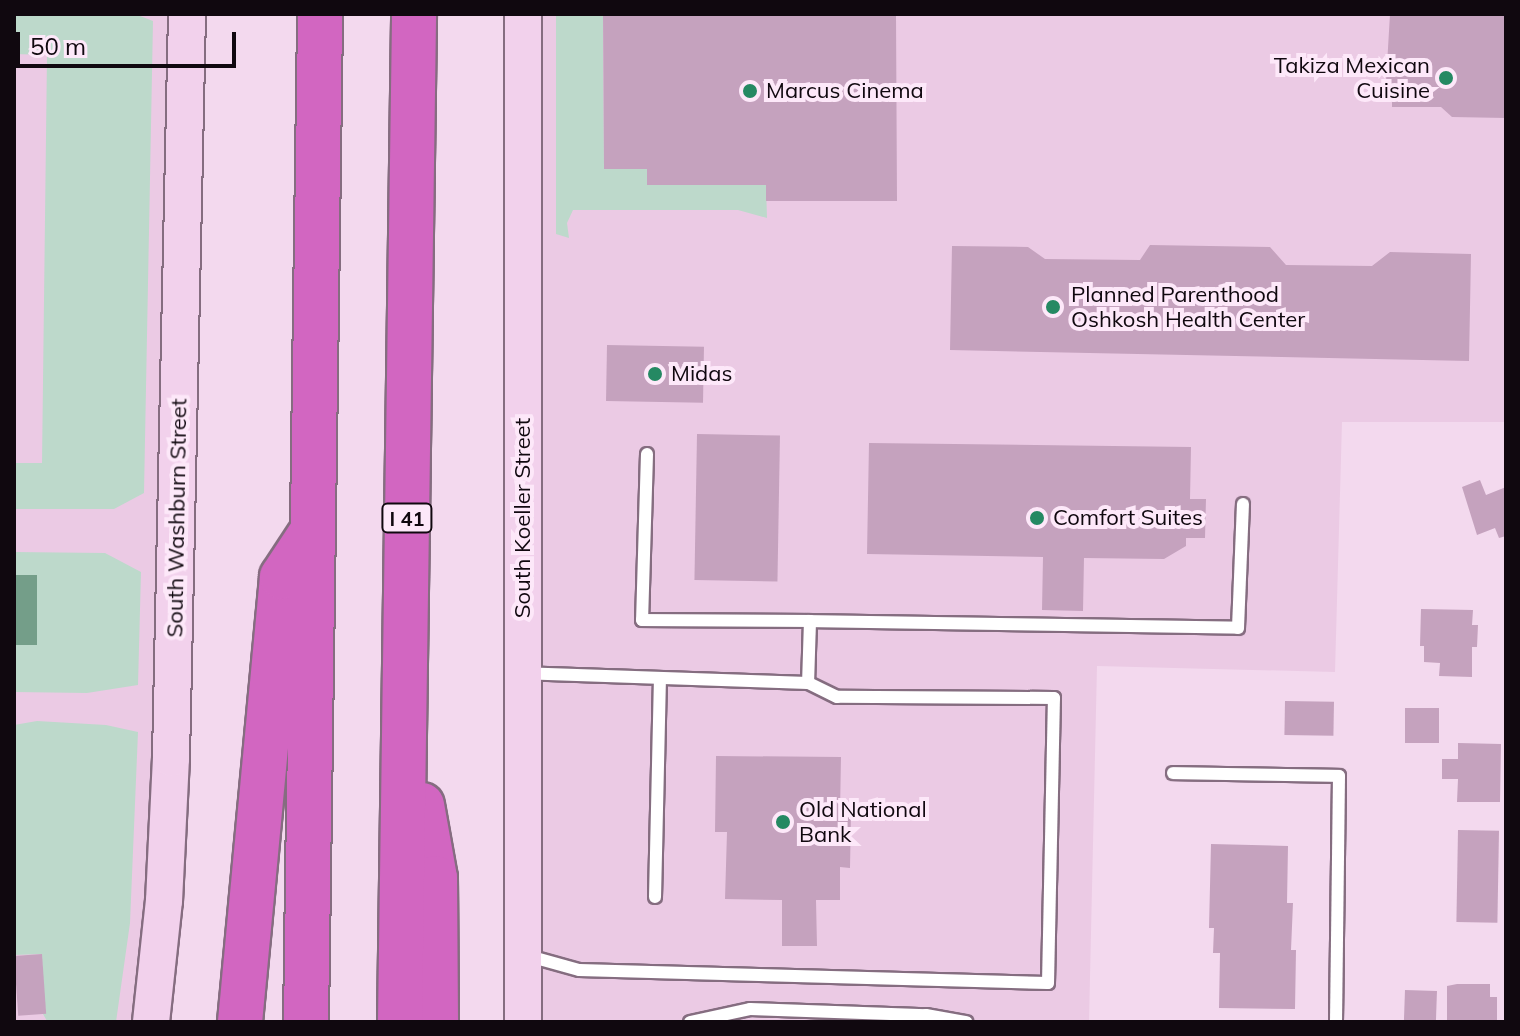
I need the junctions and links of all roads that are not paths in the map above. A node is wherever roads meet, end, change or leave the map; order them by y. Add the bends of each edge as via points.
1 (187, 14) edge
2 (320, 14) edge
3 (414, 14) edge
4 (523, 14) edge
5 (647, 454) dead end
6 (1243, 504) dead end
7 (312, 531) junction
8 (810, 621) junction
9 (523, 673) junction
10 (660, 678) junction
11 (808, 683) junction
12 (404, 701) junction
13 (1173, 773) dead end
14 (655, 897) dead end
15 (523, 954) junction
16 (723, 1018) edge
17 (926, 1018) edge
18 (151, 1022) edge
19 (240, 1022) edge
20 (306, 1022) edge
21 (400, 1022) edge
22 (436, 1022) edge
23 (523, 1022) edge
24 (690, 1022) edge
25 (966, 1022) edge
26 (1336, 1022) edge

1 - 18 street, South Washburn Street via 172,746
2 - 7 highway
3 - 12 highway, I 41
4 - 9 street, South Koeller Street
5 - 8 lane via 642,620
6 - 8 lane via 1238,628
7 - 19 highway via 282,577
7 - 20 highway
8 - 11 lane
9 - 10 lane
9 - 15 street, South Koeller Street
10 - 11 lane
10 - 14 lane
11 - 15 lane via 837,697 1054,698 1048,983 579,970
12 - 21 highway, I 41
12 - 22 highway via 435,878
13 - 26 lane via 1339,776
15 - 23 street, South Koeller Street
16 - 17 lane via 750,1009
16 - 24 lane
17 - 25 lane

